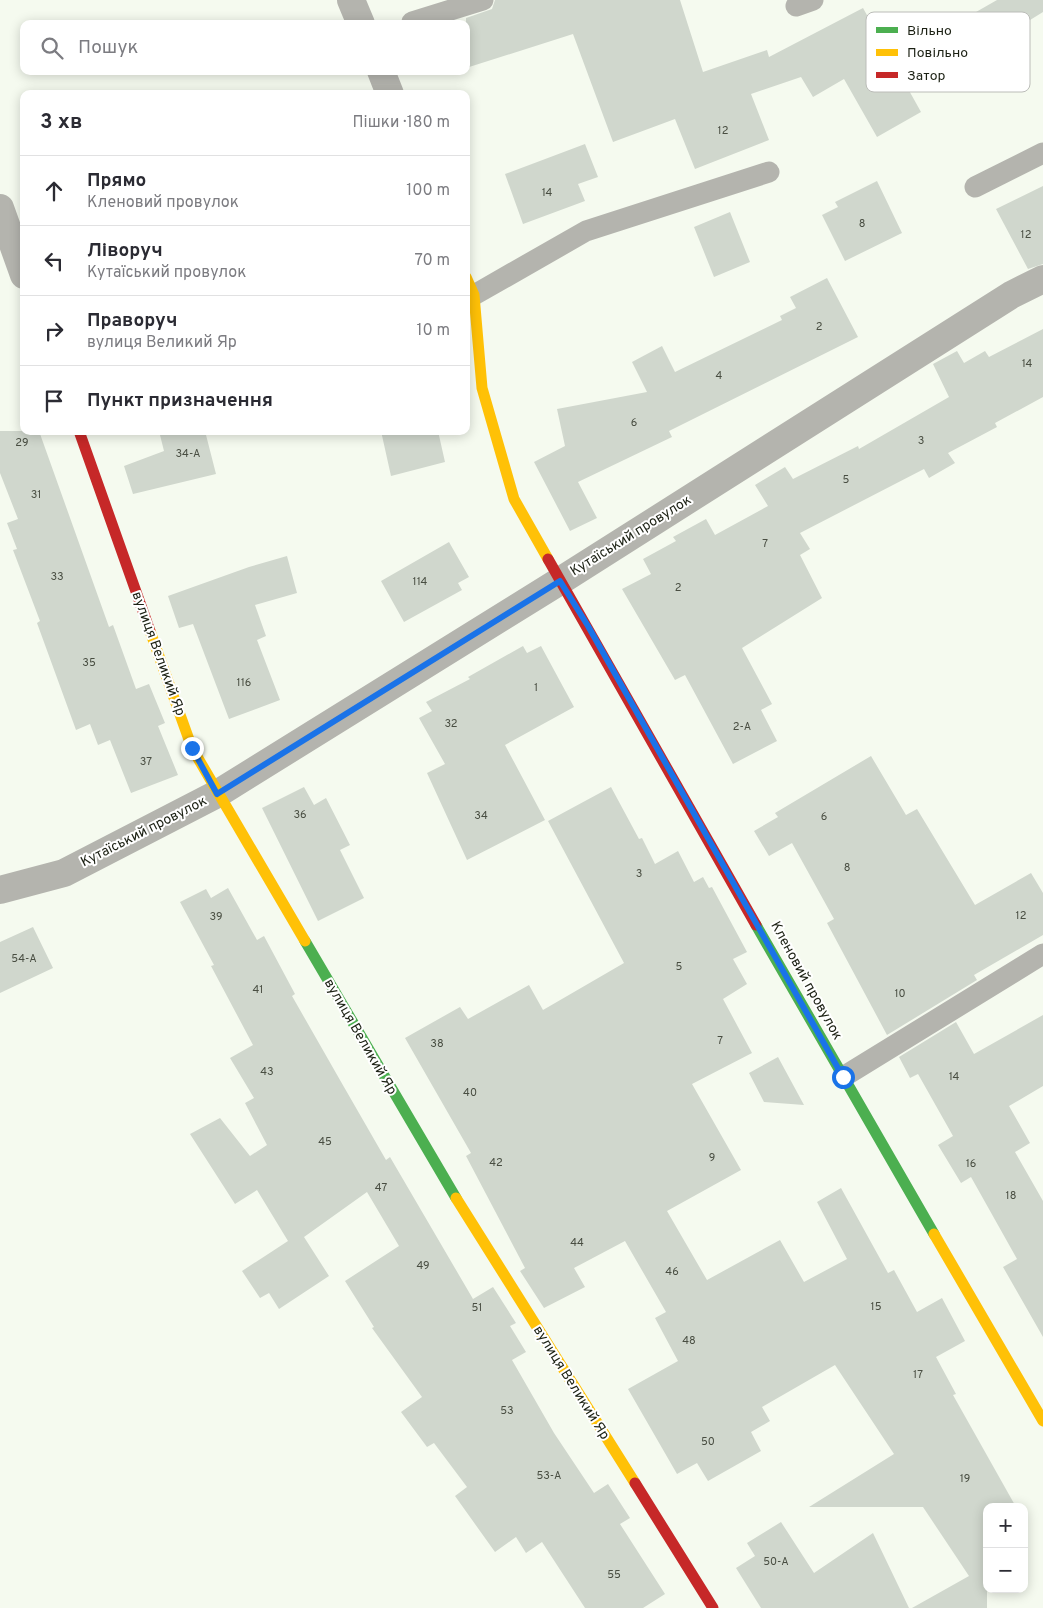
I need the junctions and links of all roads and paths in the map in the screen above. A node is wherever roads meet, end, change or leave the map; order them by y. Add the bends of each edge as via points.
1 (351, 0) edge
2 (483, 0) edge
3 (359, 20) edge
4 (418, 20) edge
5 (383, 75) edge
6 (388, 90) edge
7 (1043, 153) edge
8 (769, 172) dead end
9 (975, 187) dead end
10 (0, 208) edge
11 (20, 264) edge
12 (1043, 279) edge
13 (470, 286) edge
14 (80, 435) edge
15 (560, 581) junction
16 (217, 794) junction
17 (0, 890) edge
18 (1043, 954) edge
19 (843, 1077) junction
20 (1043, 1421) edge
21 (713, 1608) edge

1 - 3 street
2 - 4 lane
5 - 6 street
7 - 9 lane
8 - 13 lane via 586,230
10 - 11 street
12 - 15 street, Кутаїський провулок via 1011,295
13 - 15 street, Кленовий провулок via 482,388 514,499
14 - 16 street, вулиця Великий Яр via 192,748
15 - 16 street, Кутаїський провулок
15 - 19 street, Кленовий провулок
16 - 17 street, Кутаїський провулок via 64,873
16 - 21 street, вулиця Великий Яр via 430,1156
18 - 19 lane
19 - 20 street, Кленовий провулок

